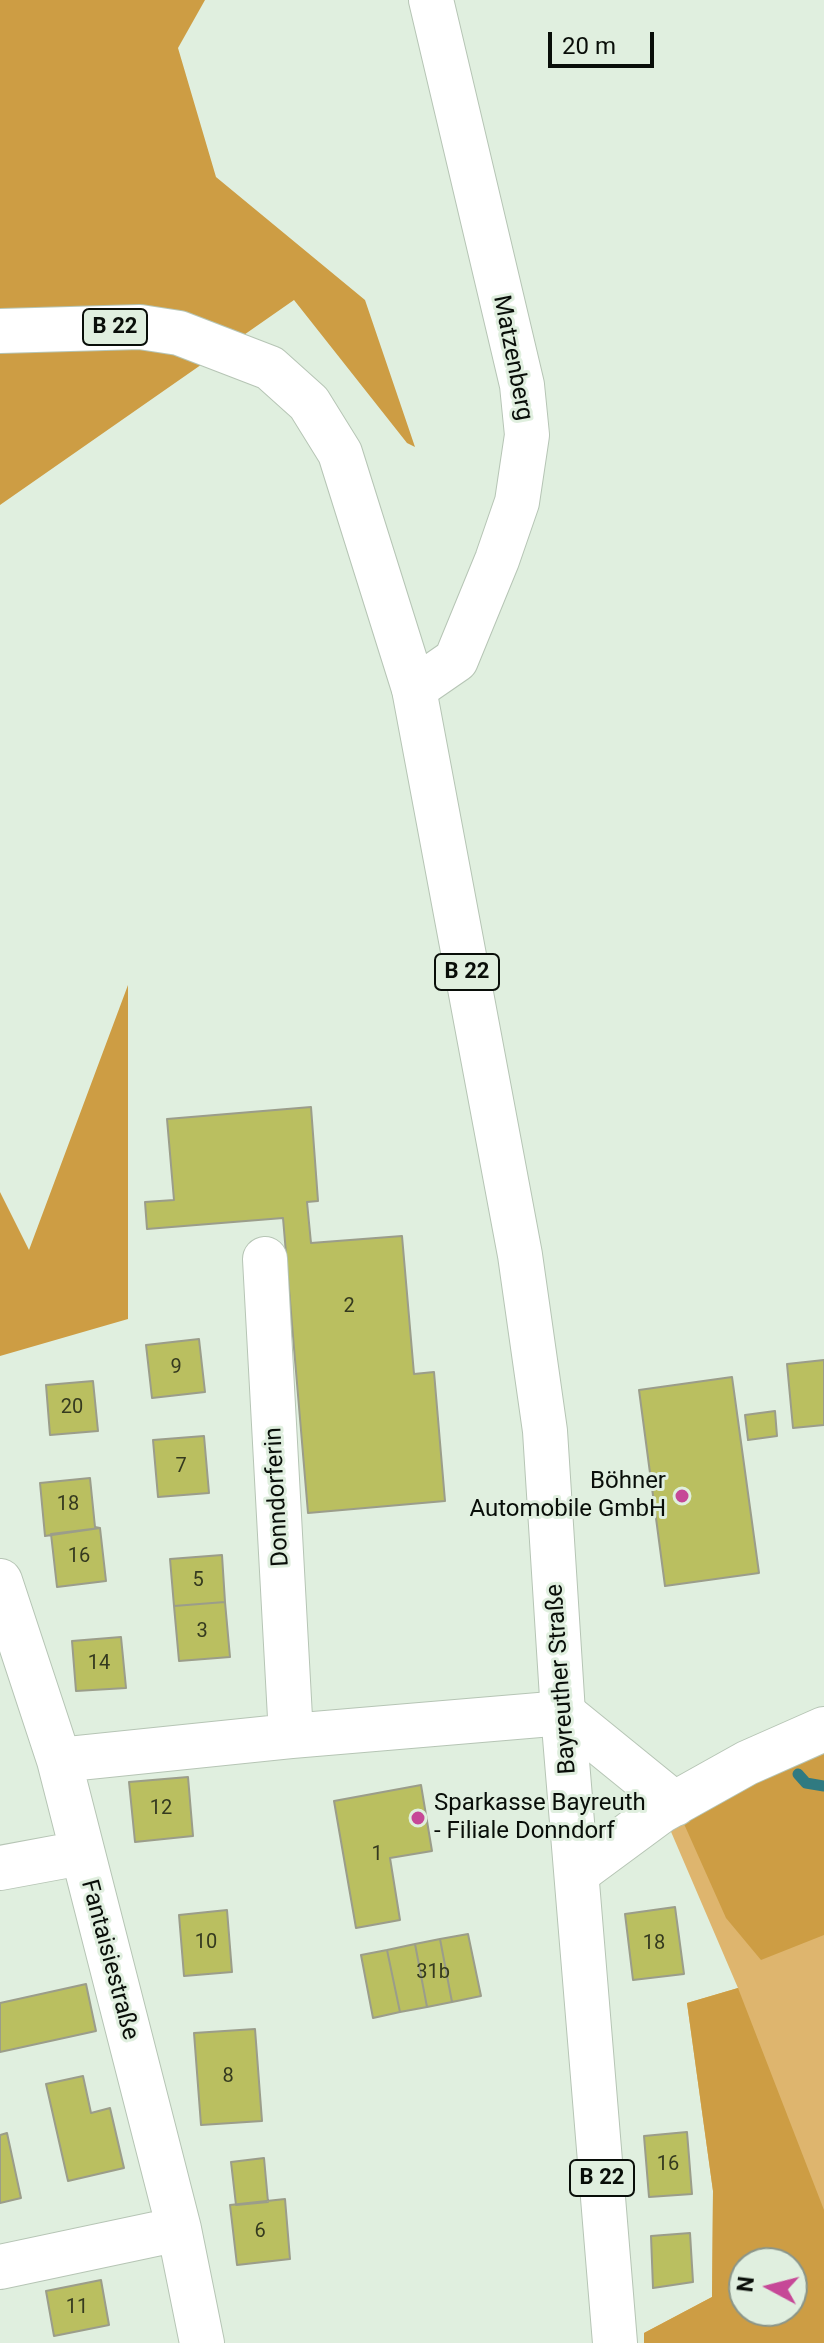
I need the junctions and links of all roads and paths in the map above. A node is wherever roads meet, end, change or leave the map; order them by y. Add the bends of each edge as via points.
1 (431, 0) edge
2 (0, 331) edge
3 (414, 689) junction
4 (265, 1259) dead end
5 (0, 1581) edge
6 (563, 1713) junction
7 (824, 1729) edge
8 (291, 1736) junction
9 (59, 1760) junction
10 (675, 1804) junction
11 (81, 1853) junction
12 (0, 1868) edge
13 (577, 1873) junction
14 (179, 2229) junction
15 (0, 2267) edge
16 (202, 2343) edge
17 (615, 2343) edge

1 - 3 street, Matzenberg via 522,385 527,435 517,502 456,660
2 - 3 street, B 22 via 140,327 179,333 270,368 309,403 340,453
3 - 6 street, Bayreuther Straße / B 22 via 520,1255 545,1431
4 - 8 street, Donndorferin
5 - 9 street, Fantaisiestraße
6 - 8 street
6 - 10 street
6 - 13 street, Bayreuther Straße / B 22
7 - 10 street via 747,1763
8 - 9 street
9 - 11 street, Fantaisiestraße
10 - 13 street
11 - 12 street
11 - 14 street, Fantaisiestraße
13 - 17 street, Bayreuther Straße / B 22
14 - 15 street
14 - 16 street, Fantaisiestraße

